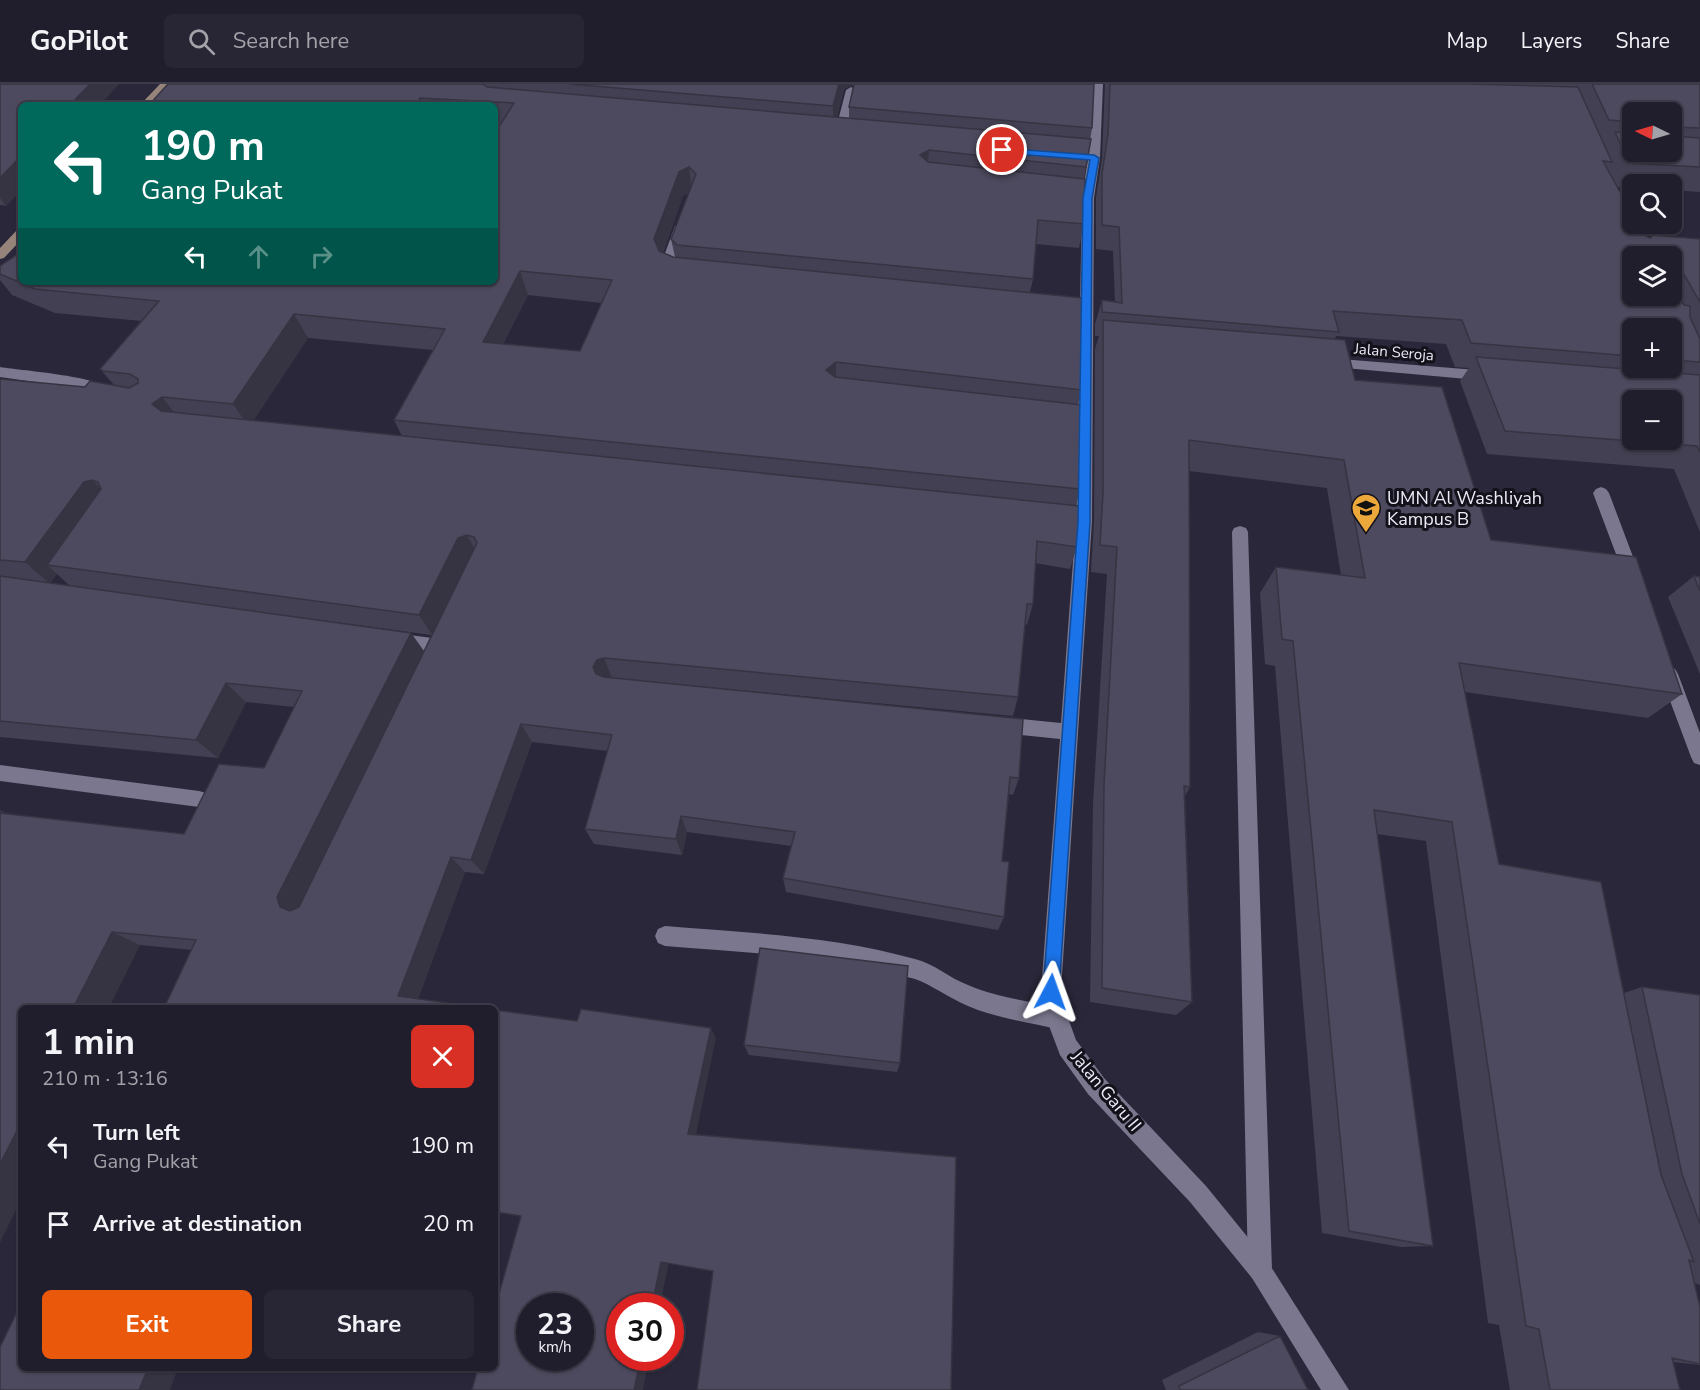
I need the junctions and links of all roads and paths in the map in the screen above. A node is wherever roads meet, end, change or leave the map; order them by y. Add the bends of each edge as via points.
1 (166, 84) edge
2 (1098, 84) edge
3 (851, 90) edge
4 (149, 102) edge
5 (840, 136) edge
6 (687, 209) edge
7 (18, 236) edge
8 (0, 255) edge
9 (688, 276) edge
10 (1310, 361) edge
11 (0, 372) edge
12 (1499, 377) edge
13 (118, 401) edge
14 (1601, 493) dead end
15 (1240, 532) dead end
16 (1638, 592) edge
17 (449, 626) edge
18 (382, 638) edge
19 (440, 646) junction
20 (1663, 658) edge
21 (429, 667) edge
22 (987, 724) edge
23 (1069, 732) junction
24 (1700, 757) edge
25 (0, 773) edge
26 (199, 799) edge
27 (665, 936) dead end
28 (1057, 1018) junction
29 (1260, 1270) junction
30 (1336, 1390) edge

1 - 4 street
2 - 23 street, Jalan Garu II via 1082,198 1079,315 1091,343 1078,421
3 - 5 street
6 - 9 street via 667,264 677,275
7 - 8 street
10 - 12 street, Jalan Seroja
11 - 13 street via 102,388
14 - 16 street
15 - 29 street
17 - 19 street
18 - 19 street
19 - 21 street
20 - 24 street
22 - 23 street
23 - 28 street, Jalan Garu II via 1051,992
25 - 26 street
27 - 28 street via 855,954 917,969 959,992
28 - 29 street, Jalan Garu II via 1068,1047 1096,1086 1198,1194
29 - 30 street, Jalan Garu II

